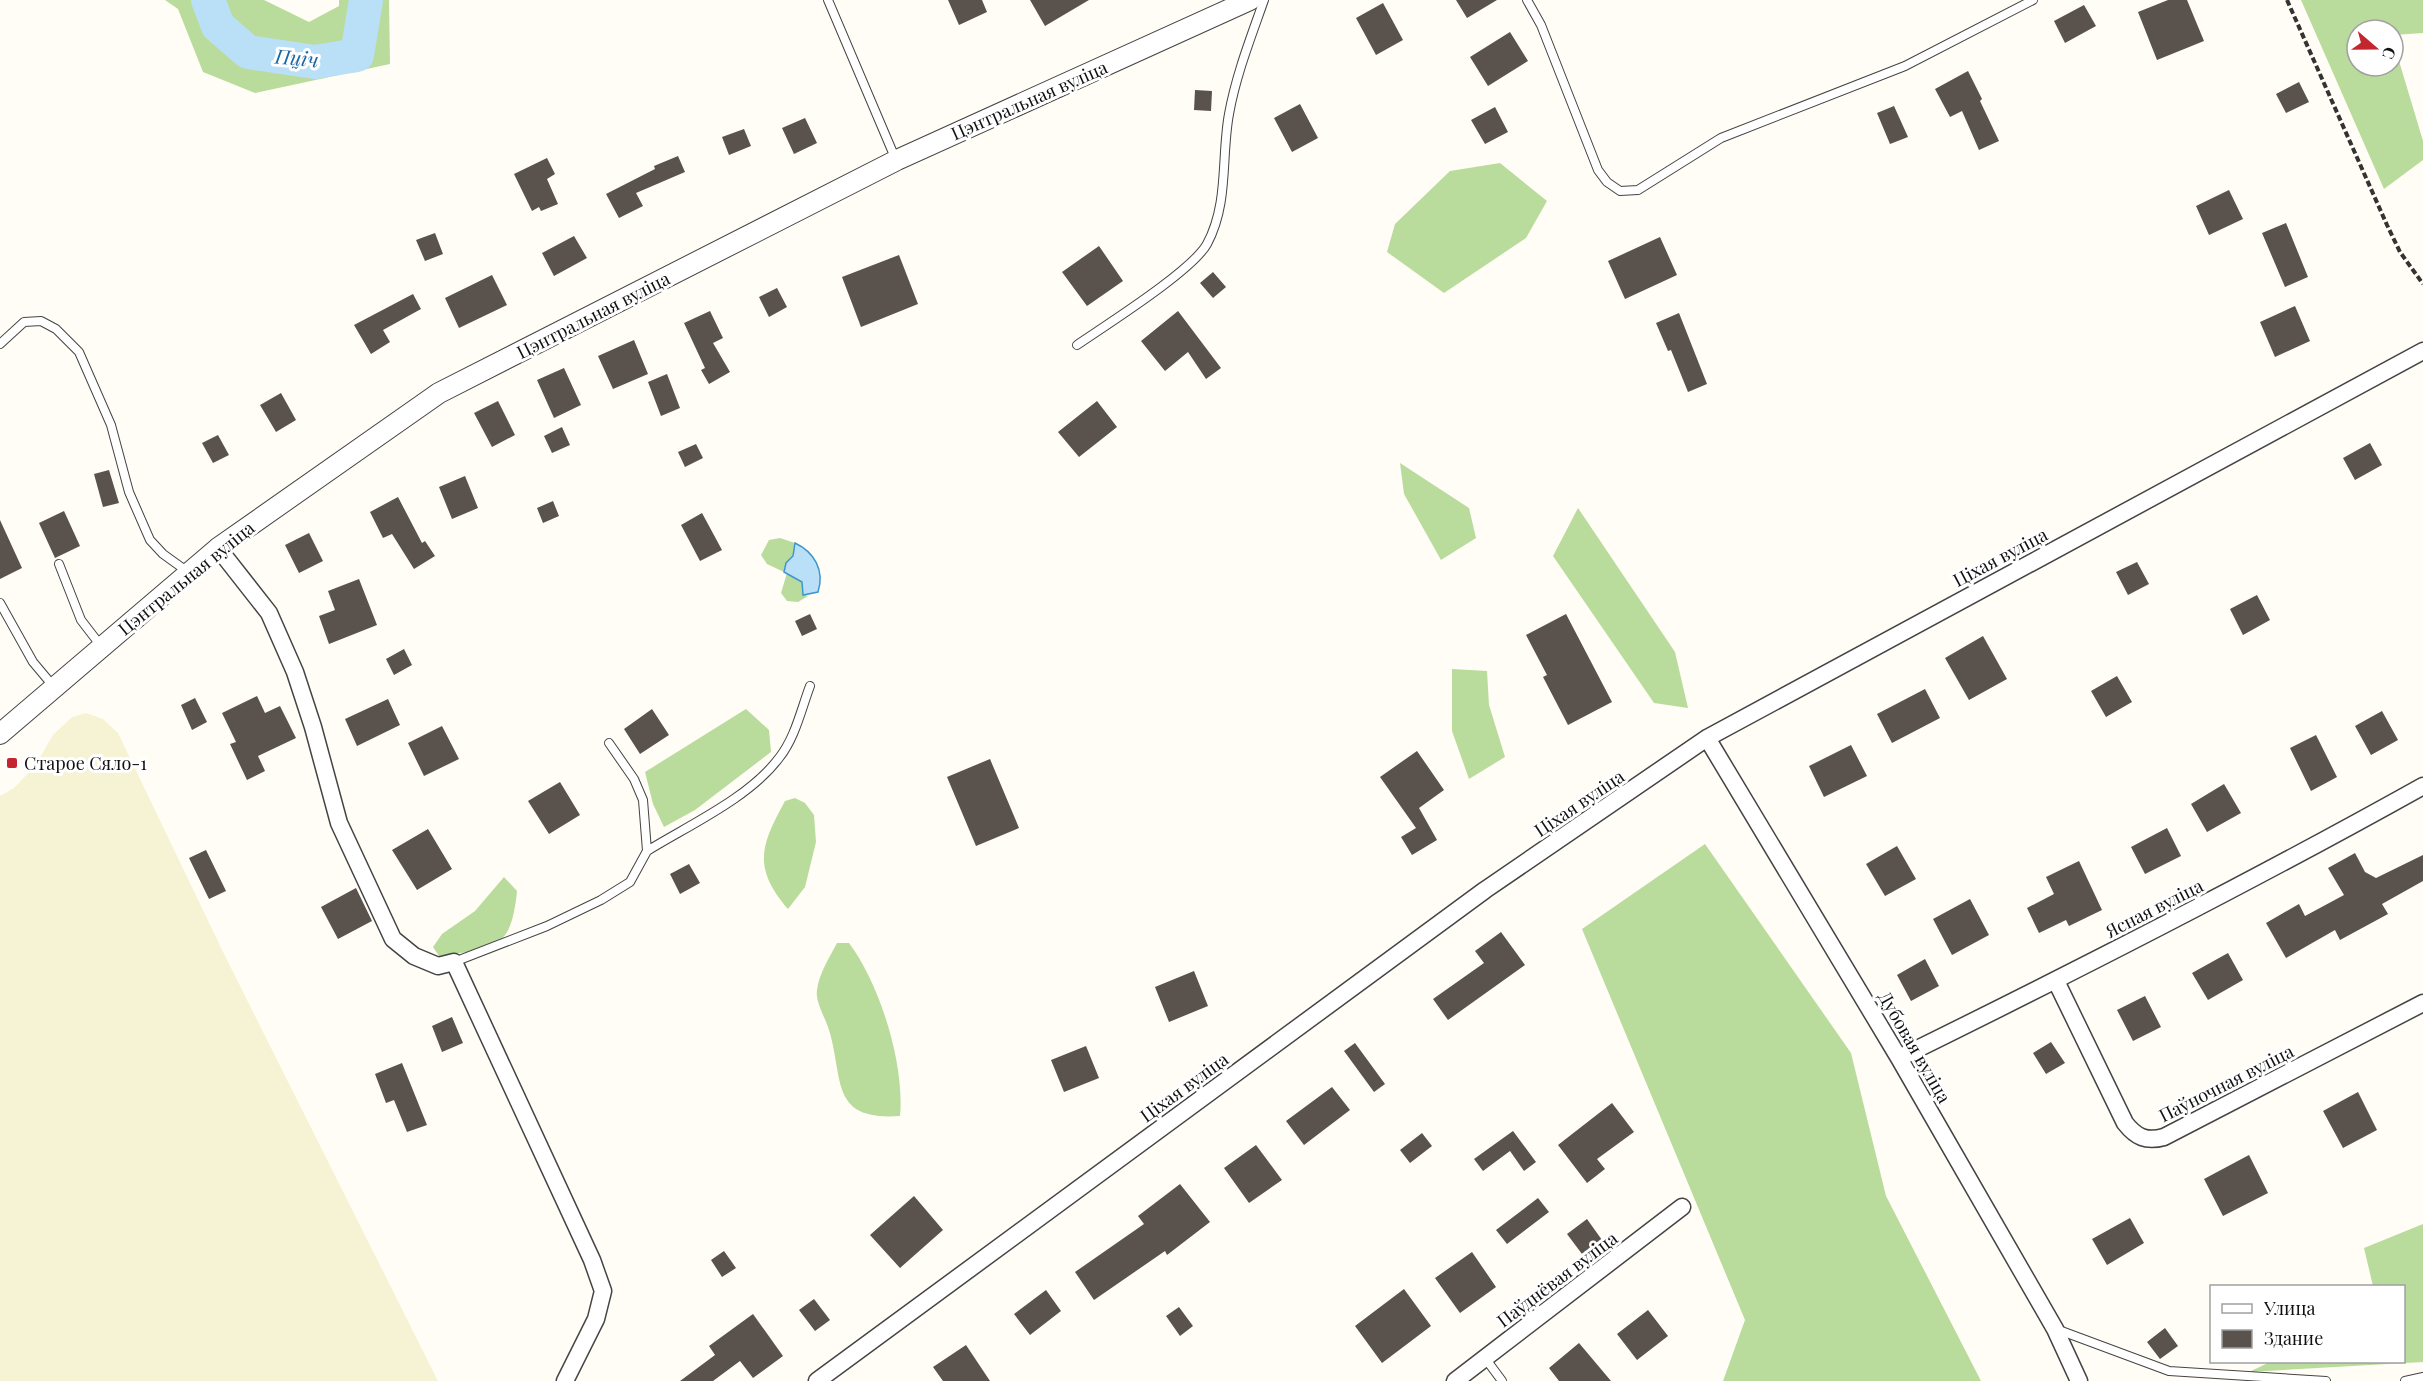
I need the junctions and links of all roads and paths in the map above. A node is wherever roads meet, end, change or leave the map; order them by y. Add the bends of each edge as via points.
1 (828, 0) edge
2 (1250, 0) edge
3 (1264, 0) edge
4 (1527, 0) edge
5 (2033, 0) edge
6 (2287, 0) edge
7 (897, 160) junction
8 (2423, 284) edge
9 (0, 344) edge
10 (1077, 345) dead end
11 (2423, 351) edge
12 (218, 548) junction
13 (59, 564) dead end
14 (188, 573) junction
15 (0, 603) edge
16 (101, 646) junction
17 (810, 686) dead end
18 (54, 687) junction
19 (0, 734) edge
20 (1707, 738) junction
21 (609, 743) dead end
22 (2423, 786) edge
23 (647, 851) junction
24 (454, 962) junction
25 (2056, 981) junction
26 (2423, 1003) edge
27 (1899, 1058) junction
28 (1682, 1207) dead end
29 (2055, 1329) junction
30 (1485, 1358) junction
31 (2423, 1377) edge
32 (566, 1381) edge
33 (817, 1381) edge
34 (1455, 1381) edge
35 (1502, 1381) edge
36 (2079, 1381) edge
37 (2326, 1381) edge
38 (2405, 1381) edge

1 - 7 lane
2 - 7 street, Цэнтральная вуліца
3 - 10 lane via 1229,114 1223,189 1206,246 1189,264
4 - 5 lane via 1541,25 1599,170 1620,191 1638,190 1721,138 1905,66
6 - 8 path via 2391,234
7 - 12 street, Цэнтральная вуліца via 439,393
9 - 14 lane via 24,322 41,321 56,329 79,352 111,425 129,492 150,540
11 - 20 street, Ціхая вуліца
12 - 14 street, Цэнтральная вуліца
12 - 24 street via 269,613 295,672 339,823 393,939 414,956 438,966
13 - 16 lane via 81,620
14 - 16 street, Цэнтральная вуліца
15 - 18 lane via 33,662
16 - 18 street, Цэнтральная вуліца
17 - 23 lane via 795,730 780,757 756,783
18 - 19 street, Цэнтральная вуліца
20 - 27 street, Дубовая вуліца
20 - 33 street, Ціхая вуліца via 1485,890
21 - 23 lane via 634,779 642,800
22 - 25 street, Ясная вуліца
23 - 24 lane via 630,882 601,900
24 - 32 street via 603,1291 596,1319
25 - 26 street, Паўночная вуліца via 2125,1123 2135,1135 2152,1140
25 - 27 street, Ясная вуліца
27 - 29 street, Дубовая вуліца
28 - 30 street, Паўднёвая вуліца
29 - 36 street, Дубовая вуліца
29 - 37 lane via 2169,1371
30 - 34 street, Паўднёвая вуліца
30 - 35 lane
31 - 38 lane

